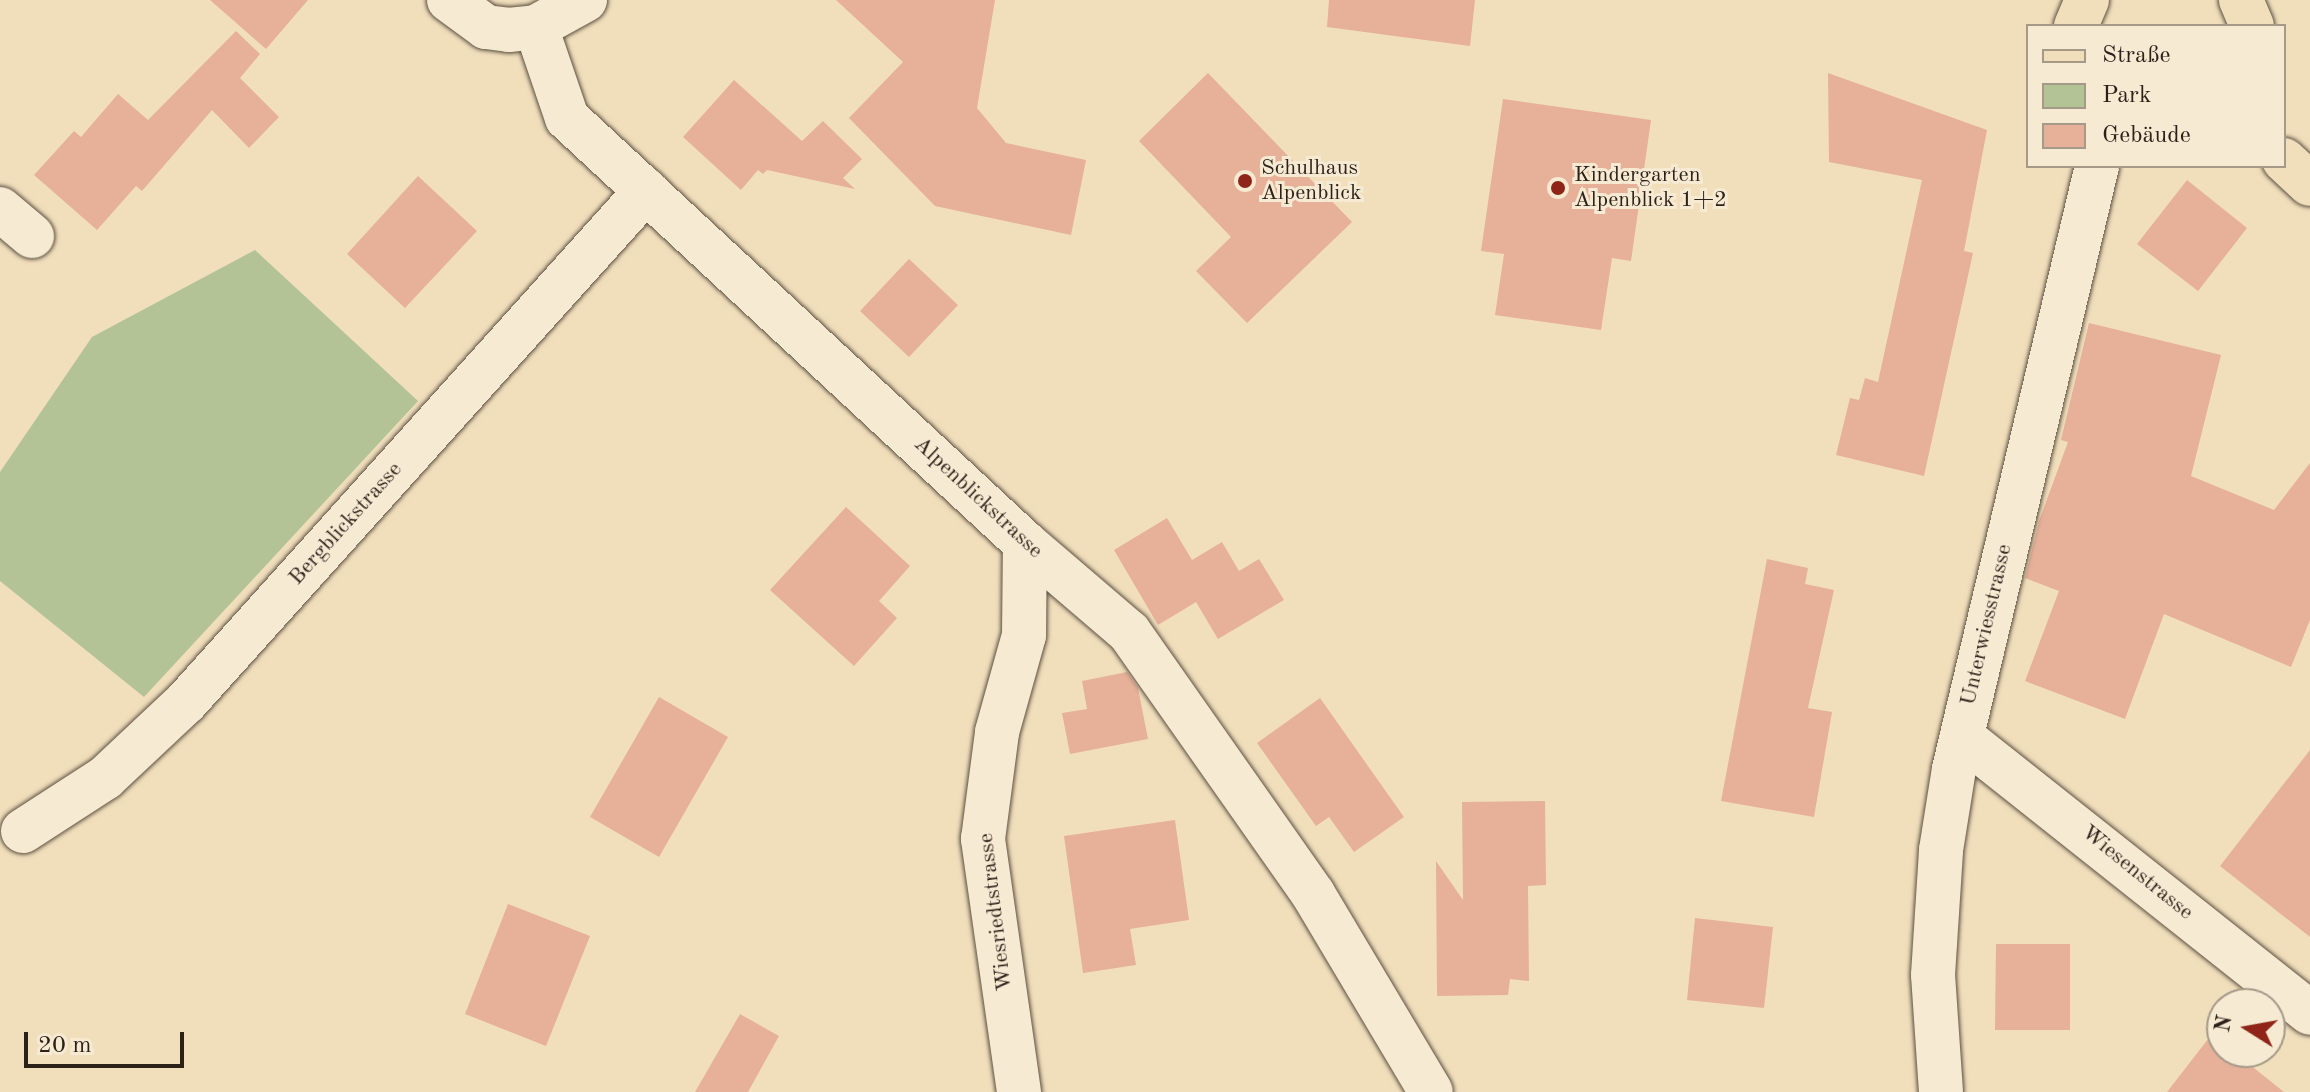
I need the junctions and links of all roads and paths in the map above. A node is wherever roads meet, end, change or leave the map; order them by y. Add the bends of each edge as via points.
1 (449, 0) edge
2 (585, 0) edge
3 (2087, 0) edge
4 (2241, 0) edge
5 (2077, 24) edge
6 (2251, 24) edge
7 (536, 27) junction
8 (2286, 162) edge
9 (2097, 168) edge
10 (2310, 184) edge
11 (646, 191) junction
12 (1025, 543) junction
13 (1962, 737) junction
14 (23, 831) dead end
15 (2310, 1013) edge
16 (1019, 1092) edge
17 (1431, 1092) edge
18 (1941, 1092) edge

1 - 7 street via 486,27
2 - 7 street
3 - 5 main road
4 - 6 main road
7 - 11 street, Alpenblickstrasse via 567,118
8 - 10 main road
9 - 13 street, Unterwiesstrasse
11 - 12 street, Alpenblickstrasse
11 - 14 street, Bergblickstrasse via 186,702 105,778
12 - 16 street, Wiesriedtstrasse via 1024,635 997,732 983,839
12 - 17 street, Alpenblickstrasse via 1129,632 1313,894
13 - 15 street, Wiesenstrasse
13 - 18 street, Unterwiesstrasse via 1941,850 1933,975

